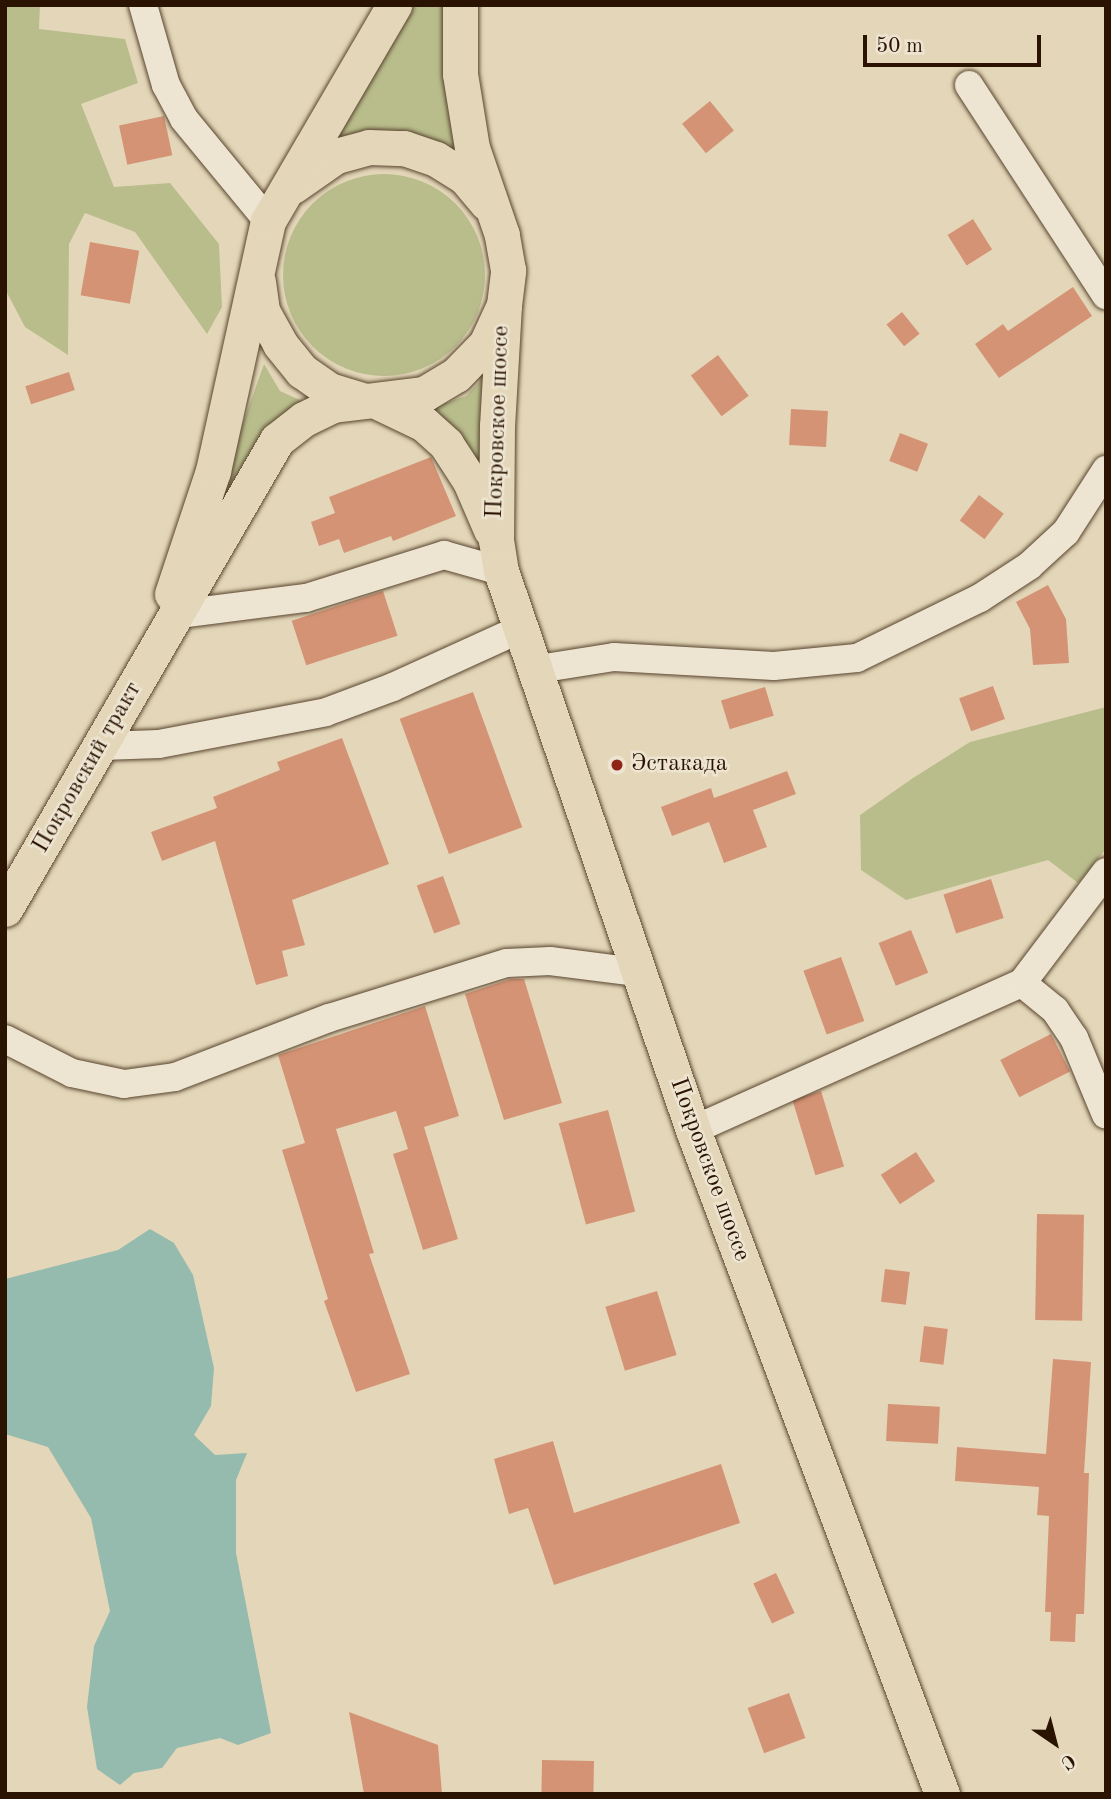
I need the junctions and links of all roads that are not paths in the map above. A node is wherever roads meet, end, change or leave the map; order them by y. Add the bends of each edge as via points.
1 (143, 5) edge
2 (394, 5) edge
3 (460, 5) edge
4 (969, 85) dead end
5 (275, 209) junction
6 (502, 234) junction
7 (256, 273) junction
8 (1106, 295) edge
9 (504, 305) junction
10 (371, 402) junction
11 (1106, 470) edge
12 (498, 556) junction
13 (179, 614) junction
14 (518, 630) junction
15 (148, 664) junction
16 (532, 670) junction
17 (102, 746) junction
18 (1106, 872) edge
19 (5, 909) edge
20 (636, 972) junction
21 (1022, 983) junction
22 (5, 1039) edge
23 (1106, 1115) edge
24 (693, 1130) junction
25 (942, 1794) edge

1 - 5 street via 162,74 184,119
2 - 5 main road
3 - 6 main road via 460,74 472,148
4 - 8 street
5 - 6 main road via 306,173 336,156 369,147 404,148 436,159 465,177 488,203
5 - 7 main road
6 - 9 main road, Покровское шоссе via 508,270
7 - 10 main road, Покровское шоссе via 262,311 302,371 329,390
7 - 15 main road via 213,471
9 - 10 main road via 486,344 456,375 424,394
9 - 12 main road, Покровское шоссе via 498,360
10 - 12 main road, Покровское шоссе via 424,424 446,444 470,481
10 - 13 main road via 333,405 304,419 278,440
11 - 16 street via 1066,532 1029,566 980,598 857,658 774,666 614,657
12 - 13 street via 444,555 306,597
12 - 14 main road, Покровское шоссе
13 - 15 main road
14 - 16 main road, Покровское шоссе
14 - 17 street via 326,712 183,740
15 - 17 main road, Покровский тракт
16 - 20 main road, Покровское шоссе
17 - 19 main road, Покровский тракт
18 - 21 street
20 - 22 street via 550,961 507,963 329,1018 175,1077 124,1084 72,1073
20 - 24 main road, Покровское шоссе
21 - 23 street via 1055,1010 1074,1038
21 - 24 street
24 - 25 main road, Покровское шоссе

